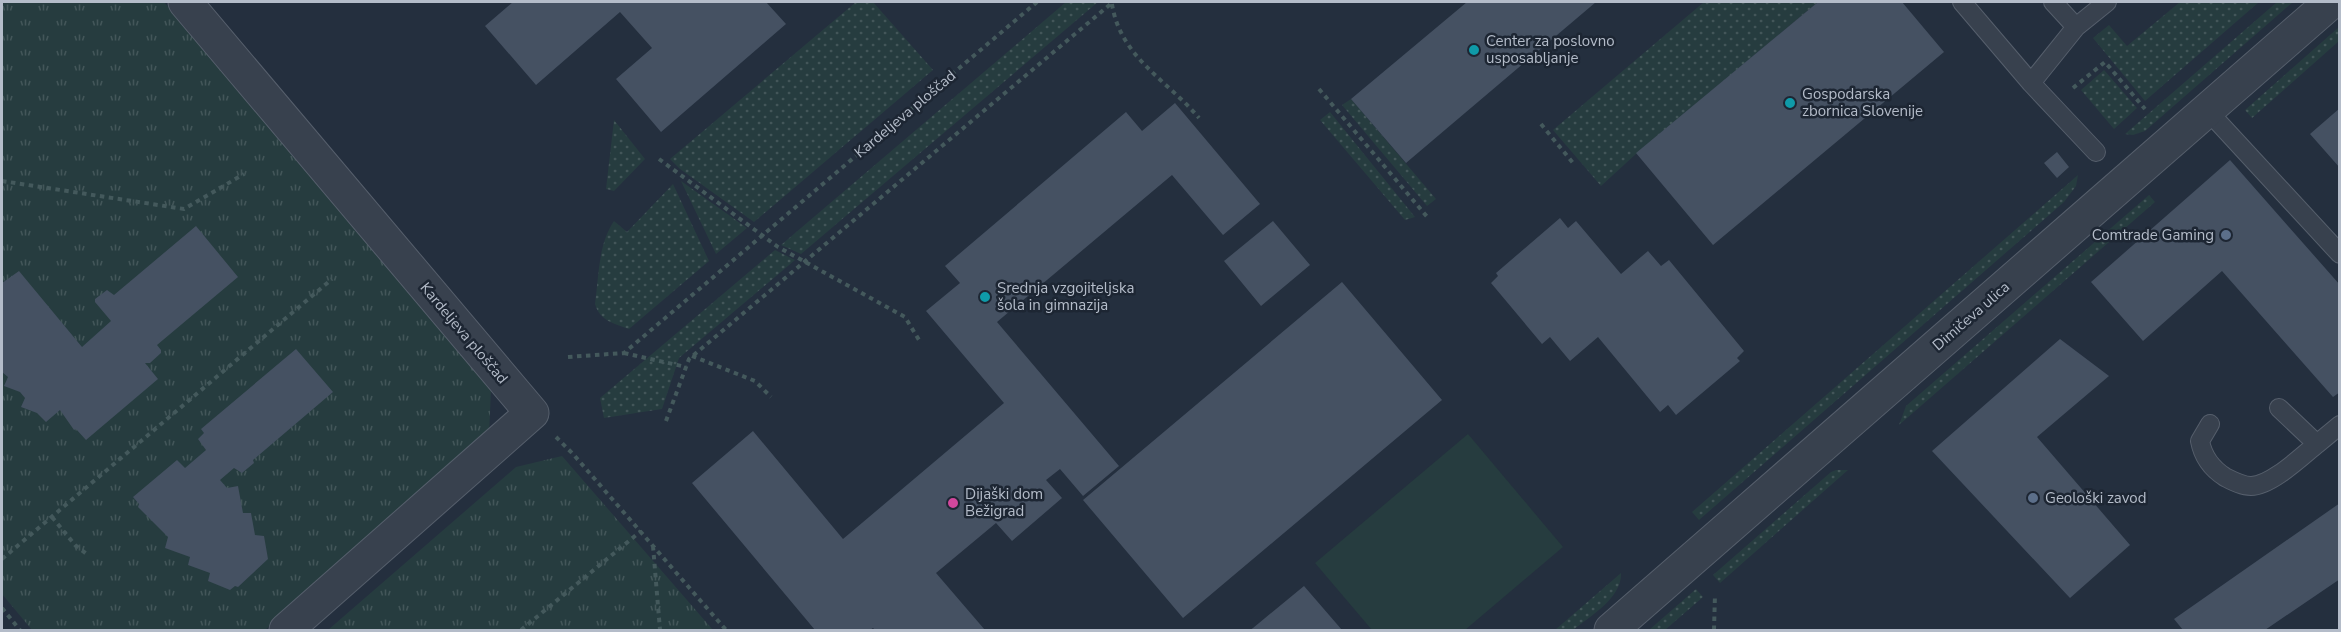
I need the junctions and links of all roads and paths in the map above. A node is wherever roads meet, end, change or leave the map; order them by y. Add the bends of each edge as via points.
1 (185, 2) edge
2 (1037, 2) edge
3 (1112, 2) edge
4 (1962, 2) edge
5 (2053, 2) edge
6 (2107, 2) edge
7 (2331, 2) edge
8 (2076, 27) junction
9 (2031, 83) junction
10 (1319, 89) dead end
11 (2052, 106) junction
12 (2145, 110) dead end
13 (2207, 110) junction
14 (1199, 118) dead end
15 (1541, 124) dead end
16 (2096, 152) dead end
17 (659, 159) dead end
18 (1573, 163) dead end
19 (244, 174) dead end
20 (2, 182) edge
21 (1429, 219) dead end
22 (762, 235) junction
23 (2340, 254) edge
24 (805, 261) junction
25 (332, 279) dead end
26 (919, 340) dead end
27 (624, 353) junction
28 (692, 356) junction
29 (568, 357) dead end
30 (686, 367) junction
31 (771, 398) dead end
32 (2279, 408) dead end
33 (531, 413) junction
34 (666, 421) dead end
35 (2210, 424) dead end
36 (2340, 425) edge
37 (2317, 444) junction
38 (52, 517) junction
39 (641, 531) junction
40 (652, 546) junction
41 (88, 555) dead end
42 (2, 559) edge
43 (1715, 594) dead end
44 (2, 608) edge
45 (20, 630) edge
46 (286, 630) edge
47 (521, 630) edge
48 (660, 630) edge
49 (726, 630) edge
50 (1611, 630) edge
51 (1714, 630) edge

1 - 33 street, Kardeljeva ploščad
2 - 22 path, Kardeljeva ploščad
3 - 14 path via 1121,35 1150,71
3 - 24 path
4 - 9 lane
5 - 8 lane
6 - 8 lane
7 - 13 street, Dimičeva ulica
8 - 9 lane
9 - 11 lane
10 - 21 path
11 - 12 path via 2105,62
11 - 16 lane
13 - 23 lane
13 - 50 street, Dimičeva ulica
15 - 18 path
17 - 22 path
19 - 20 path via 184,209
22 - 24 path
22 - 27 path, Kardeljeva ploščad
24 - 26 path via 905,317
24 - 28 path
25 - 38 path
27 - 29 path
27 - 30 path
28 - 30 path
28 - 31 path via 755,381
30 - 34 path
32 - 37 lane
33 - 39 path
33 - 46 street
35 - 37 lane via 2200,441 2203,456 2217,472 2253,486 2275,477
36 - 37 lane
38 - 41 path
38 - 42 path
39 - 40 path
39 - 47 path
40 - 48 path
40 - 49 path
43 - 51 path
44 - 45 path

